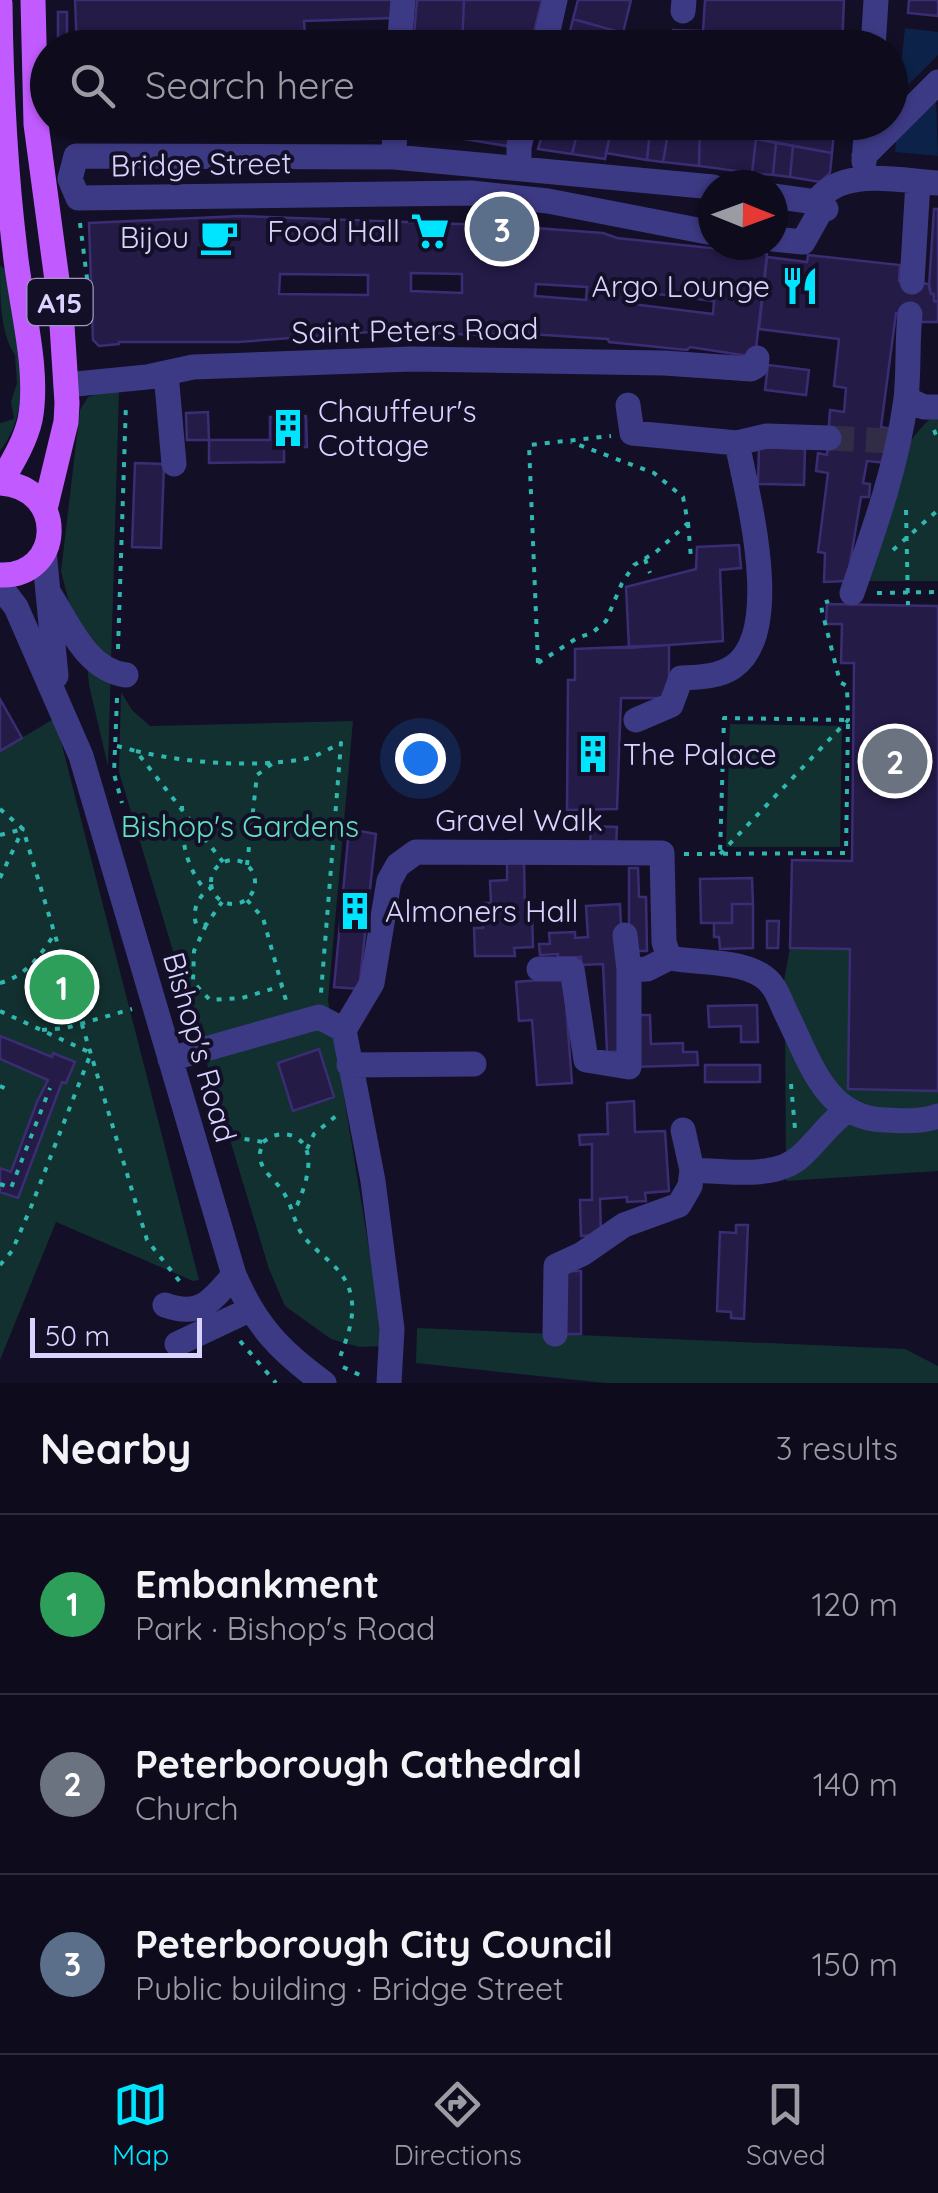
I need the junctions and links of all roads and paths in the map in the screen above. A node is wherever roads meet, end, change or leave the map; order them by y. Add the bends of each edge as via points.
1 (32, 0) edge
2 (403, 0) edge
3 (555, 0) edge
4 (876, 0) edge
5 (0, 4) edge
6 (33, 30) edge
7 (401, 30) edge
8 (548, 30) edge
9 (874, 30) edge
10 (938, 82) edge
11 (908, 116) edge
12 (38, 140) edge
13 (394, 140) edge
14 (865, 140) edge
15 (887, 140) edge
16 (521, 145) edge
17 (394, 156) junction
18 (863, 167) junction
19 (928, 182) edge
20 (698, 186) edge
21 (78, 198) junction
22 (788, 199) edge
23 (819, 206) junction
24 (698, 236) edge
25 (788, 240) edge
26 (912, 282) dead end
27 (910, 314) dead end
28 (86, 324) dead end
29 (757, 358) dead end
30 (166, 373) junction
31 (127, 378) junction
32 (66, 386) junction
33 (906, 399) junction
34 (628, 405) dead end
35 (938, 407) edge
36 (632, 433) junction
37 (829, 438) tunnel mouth
38 (571, 442) junction
39 (736, 442) junction
40 (174, 464) dead end
41 (0, 482) edge
42 (46, 509) junction
43 (938, 510) edge
44 (688, 523) junction
45 (44, 552) junction
46 (645, 558) junction
47 (691, 558) dead end
48 (881, 560) dead end
49 (650, 574) dead end
50 (0, 575) edge
51 (0, 586) edge
52 (47, 591) junction
53 (938, 592) edge
54 (852, 593) junction
55 (122, 675) junction
56 (59, 701) junction
57 (636, 720) dead end
58 (848, 720) junction
59 (115, 746) junction
60 (136, 751) junction
61 (276, 761) junction
62 (182, 806) junction
63 (0, 808) edge
64 (124, 811) dead end
65 (23, 829) junction
66 (0, 835) edge
67 (662, 854) junction
68 (720, 854) junction
69 (223, 862) junction
70 (247, 865) junction
71 (0, 878) edge
72 (211, 888) junction
73 (247, 900) junction
74 (222, 902) junction
75 (206, 925) junction
76 (54, 933) junction
77 (625, 935) dead end
78 (669, 958) junction
79 (538, 969) dead end
80 (628, 970) junction
81 (0, 983) edge
82 (282, 986) junction
83 (0, 1011) edge
84 (96, 1019) dead end
85 (306, 1020) junction
86 (82, 1024) junction
87 (42, 1030) junction
88 (344, 1030) junction
89 (90, 1053) junction
90 (170, 1058) junction
91 (474, 1064) dead end
92 (349, 1065) junction
93 (792, 1084) dead end
94 (50, 1088) dead end
95 (358, 1108) junction
96 (846, 1111) junction
97 (938, 1116) edge
98 (684, 1130) dead end
99 (263, 1142) junction
100 (195, 1145) junction
101 (306, 1149) junction
102 (798, 1160) junction
103 (692, 1170) junction
104 (0, 1184) edge
105 (295, 1210) junction
106 (0, 1265) edge
107 (234, 1276) junction
108 (177, 1302) joint
109 (249, 1310) junction
110 (555, 1334) dead end
111 (177, 1344) dead end
112 (332, 1374) edge
113 (379, 1381) edge

1 - 6 main road, A15
2 - 7 street
3 - 8 street
4 - 9 street
5 - 41 main road, A15 via 0,94 30,416
10 - 11 street
12 - 32 main road, A15
13 - 17 street
14 - 18 street
15 - 18 street
16 - 17 street, Bridge Street
16 - 20 street, Bridge Street
17 - 21 street, Bridge Street via 76,156 70,179
18 - 19 street
18 - 23 street via 849,195 833,208
19 - 26 street
21 - 24 street, Bridge Street via 470,193 548,201
21 - 28 path
22 - 23 street
23 - 25 street via 803,242
27 - 33 street
29 - 30 street, Saint Peters Road via 751,369 412,359
30 - 31 street, Saint Peters Road
30 - 40 street
31 - 32 street, Saint Peters Road
31 - 55 path
32 - 42 main road, A15 via 66,422
33 - 35 street
33 - 54 street via 881,510
34 - 36 street
36 - 38 path
36 - 39 street
37 - 39 street
38 - 44 path via 654,473 683,498
38 - 46 path via 529,445 538,663 606,621 622,583
39 - 57 street via 760,613 751,648 717,675 680,678 671,705
41 - 42 main road via 27,489
42 - 45 main road
43 - 48 path
44 - 46 path
44 - 47 path
45 - 50 main road via 22,572
45 - 52 street, Bishop's Road
46 - 49 path
51 - 56 street, Bishop's Road
52 - 55 street via 89,655
52 - 56 street, Bishop's Road
53 - 54 path
54 - 58 path via 821,604 840,682 847,686
55 - 59 path
56 - 90 street, Bishop's Road
58 - 68 path
58 - 68 path via 846,853
58 - 68 path via 724,718
59 - 60 path
59 - 64 path
60 - 61 path via 178,761
60 - 62 path
61 - 70 path via 257,775
61 - 85 path via 308,758 340,743
62 - 69 path
62 - 72 path via 188,862 202,886
63 - 65 path
65 - 66 path
65 - 71 path
65 - 76 path
67 - 68 path
67 - 78 street
67 - 88 street, Gravel Walk via 416,852 389,881 372,982
69 - 70 path
69 - 72 path via 212,873
70 - 73 path via 255,882
72 - 74 path
72 - 75 path via 193,914 196,924
73 - 74 path
73 - 82 path via 263,918
74 - 75 path
75 - 82 path via 194,951 192,982 210,1000
76 - 81 path via 42,955
76 - 86 path
77 - 80 street
78 - 80 street
78 - 96 street via 762,975 776,989 816,1076
79 - 80 street via 572,969 586,1060 629,1067
82 - 85 path
83 - 87 path
84 - 86 path
85 - 88 street
85 - 90 street
86 - 87 path
86 - 89 path
87 - 89 path
88 - 92 street
89 - 106 path via 31,1208
89 - 108 path via 146,1240 182,1282
90 - 100 street, Bishop's Road
91 - 92 street
92 - 95 street
93 - 102 path
94 - 104 path via 10,1188
95 - 101 path via 328,1120
95 - 113 street via 392,1329
96 - 97 street via 875,1120
96 - 102 street
98 - 103 street
99 - 100 path via 233,1137
99 - 101 path via 286,1134
99 - 105 path via 266,1171
100 - 107 street, Bishop's Road
101 - 105 path via 308,1169
102 - 103 street via 774,1169
103 - 110 street via 680,1205 624,1225 556,1266
105 - 112 path via 298,1228 340,1270 351,1294 352,1319
107 - 108 street via 194,1310
107 - 109 street, Bishop's Road
109 - 111 street
109 - 112 street, Bishop's Road via 292,1360
112 - 113 path

